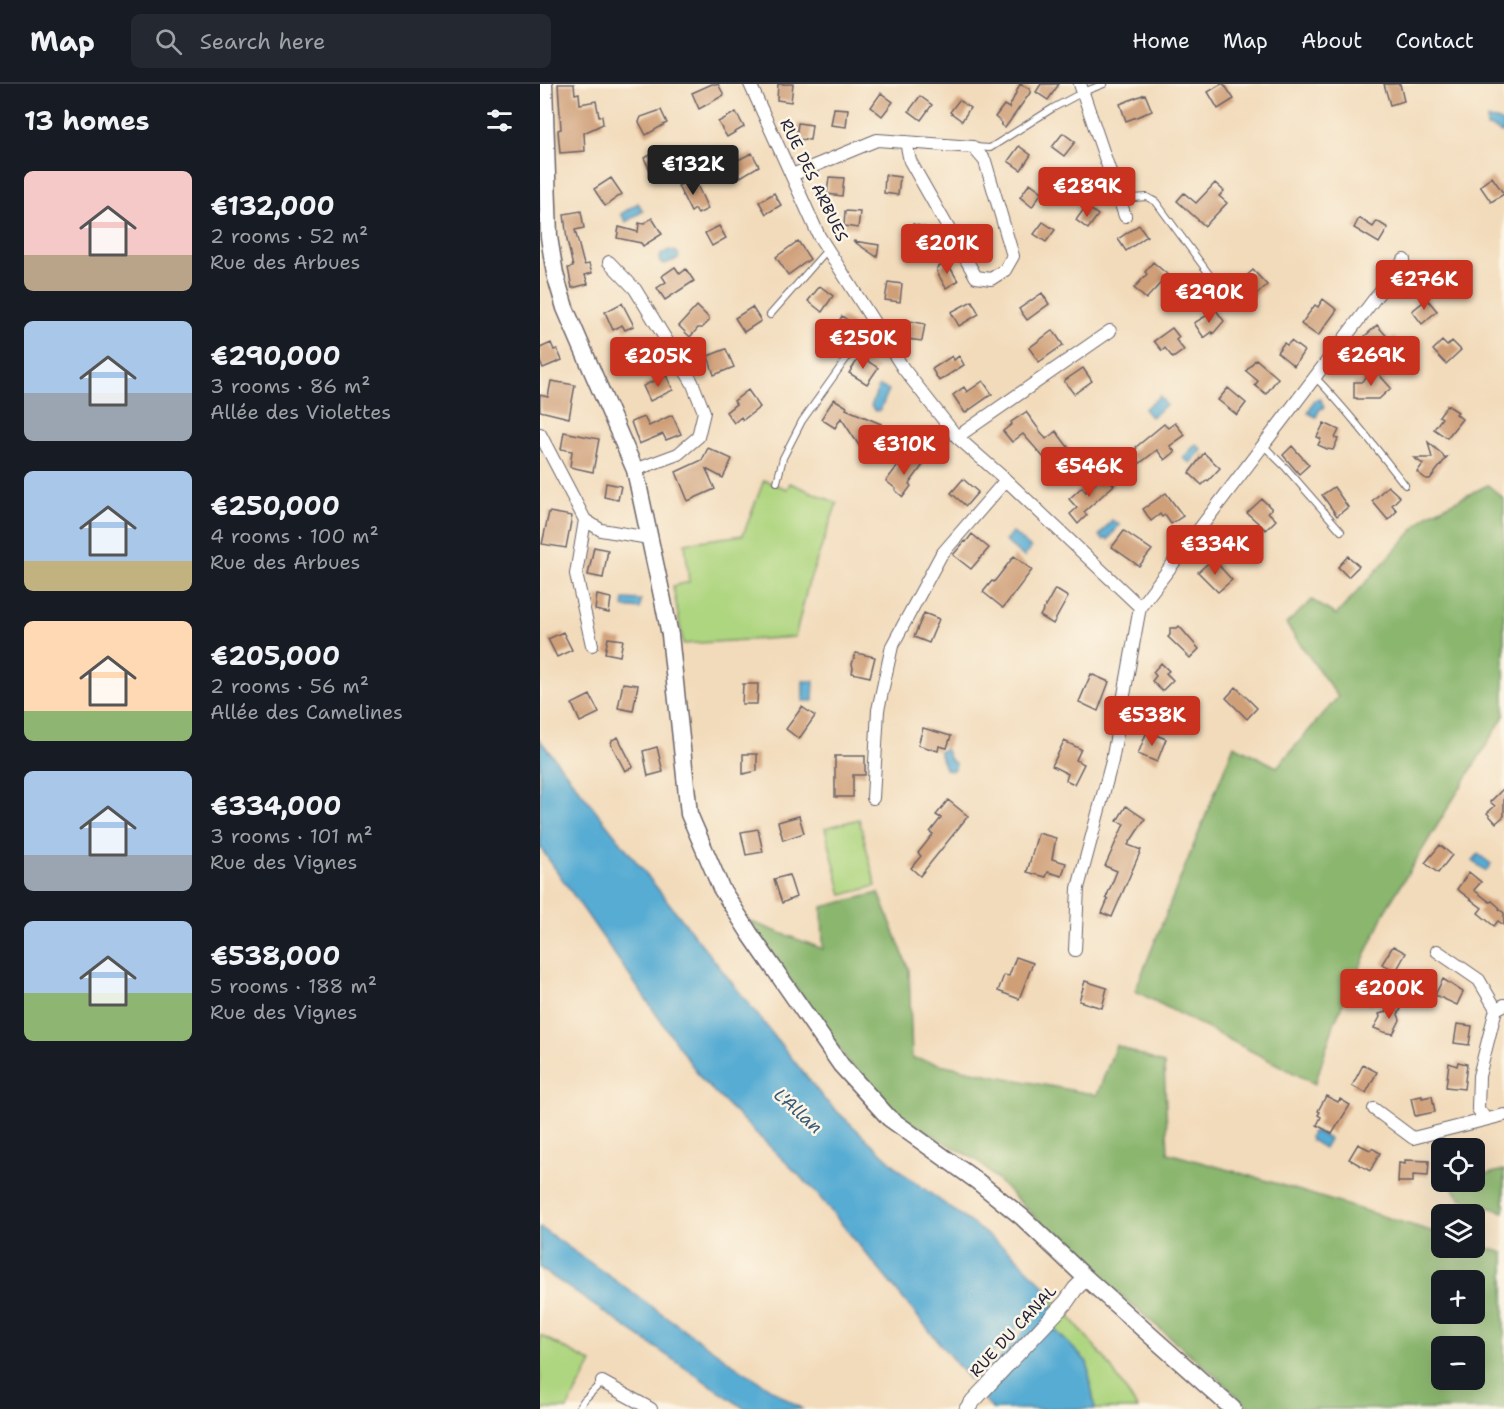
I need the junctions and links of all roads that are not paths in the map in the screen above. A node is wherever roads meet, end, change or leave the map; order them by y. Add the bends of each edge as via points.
1 (544, 84) edge
2 (750, 84) edge
3 (1104, 84) edge
4 (1082, 88) edge
5 (906, 142) junction
6 (973, 147) junction
7 (792, 175) junction
8 (1119, 199) junction
9 (1125, 216) dead end
10 (828, 250) junction
11 (1404, 260) dead end
12 (609, 262) dead end
13 (1230, 304) dead end
14 (770, 315) dead end
15 (875, 324) junction
16 (1110, 331) dead end
17 (1315, 376) junction
18 (540, 434) edge
19 (957, 437) junction
20 (1263, 445) junction
21 (635, 470) junction
22 (1006, 480) junction
23 (777, 482) dead end
24 (1405, 485) dead end
25 (585, 520) junction
26 (1341, 531) dead end
27 (649, 538) junction
28 (1140, 607) junction
29 (592, 645) dead end
30 (873, 798) dead end
31 (1075, 951) dead end
32 (1437, 951) dead end
33 (1500, 1007) edge
34 (1374, 1109) dead end
35 (1504, 1115) edge
36 (1486, 1119) junction
37 (1086, 1278) junction
38 (602, 1382) joint
39 (970, 1405) edge
40 (578, 1409) edge
41 (651, 1409) edge
42 (1233, 1409) edge

1 - 21 main road via 549,237 555,274 565,308
2 - 7 street, RUE DES ARBUES
3 - 4 lane
4 - 6 lane via 990,148
4 - 8 street
5 - 6 street
5 - 6 street via 910,161 976,277 991,279 1005,270 1013,256 985,161
5 - 7 street via 877,140
7 - 10 street, RUE DES ARBUES
8 - 9 street
8 - 13 lane via 1147,197 1156,202
10 - 14 lane
10 - 15 street, RUE DES ARBUES
11 - 17 street
12 - 21 street via 635,289 692,382 704,412 698,436 678,454
15 - 19 street, RUE DES ARBUES via 903,368
15 - 23 lane via 802,422 783,458
16 - 19 street
17 - 20 street
17 - 24 lane
18 - 25 street
19 - 22 street, RUE DES ARBUES
20 - 26 lane
20 - 28 street
21 - 27 main road
22 - 28 street, RUE DES ARBUES
22 - 30 street via 941,555 892,646 878,710
25 - 27 street via 601,530
25 - 29 street via 576,574
27 - 37 main road via 670,635 689,814 721,888 841,1065 889,1118 1022,1217
28 - 31 street via 1112,761 1078,888
32 - 33 street via 1479,980
33 - 36 street via 1479,1076 1478,1109
34 - 36 street via 1413,1137
35 - 36 street
37 - 39 street, RUE DU CANAL
37 - 42 main road
38 - 40 lane
38 - 41 street

